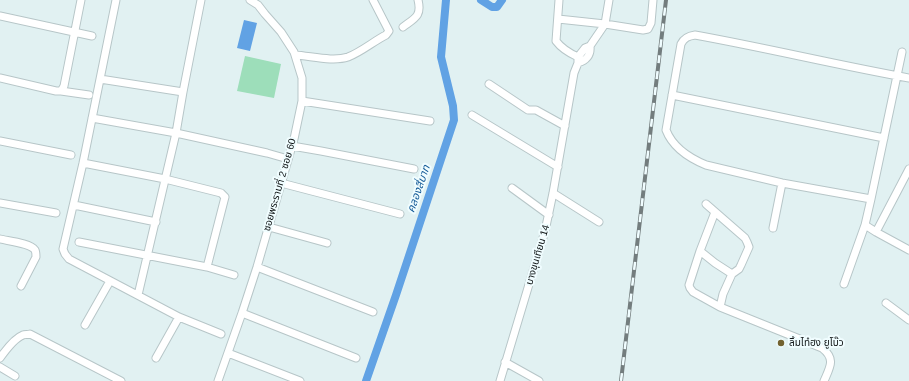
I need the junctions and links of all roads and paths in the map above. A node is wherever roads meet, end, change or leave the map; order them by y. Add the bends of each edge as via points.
1 (81, 0) edge
2 (116, 0) edge
3 (201, 0) edge
4 (250, 0) edge
5 (373, 0) edge
6 (418, 0) edge
7 (559, 0) edge
8 (609, 0) edge
9 (653, 0) edge
10 (259, 2) edge
11 (0, 16) edge
12 (558, 19) junction
13 (605, 24) junction
14 (403, 27) dead end
15 (75, 32) junction
16 (92, 36) dead end
17 (902, 52) dead end
18 (295, 55) junction
19 (577, 62) junction
20 (897, 76) junction
21 (0, 78) edge
22 (909, 78) edge
23 (100, 79) junction
24 (489, 84) dead end
25 (62, 91) junction
26 (183, 92) junction
27 (89, 95) dead end
28 (672, 95) junction
29 (302, 100) junction
30 (472, 115) dead end
31 (92, 118) junction
32 (430, 121) dead end
33 (565, 126) junction
34 (176, 133) junction
35 (884, 138) junction
36 (0, 141) edge
37 (292, 146) junction
38 (71, 155) dead end
39 (288, 159) junction
40 (83, 163) junction
41 (558, 167) junction
42 (414, 169) dead end
43 (909, 169) edge
44 (165, 179) junction
45 (782, 183) junction
46 (281, 184) junction
47 (512, 188) dead end
48 (553, 193) junction
49 (871, 199) junction
50 (0, 203) edge
51 (706, 204) dead end
52 (74, 205) junction
53 (715, 212) junction
54 (56, 213) dead end
55 (400, 214) dead end
56 (549, 215) junction
57 (156, 222) junction
58 (599, 222) dead end
59 (865, 225) junction
60 (269, 227) junction
61 (773, 228) dead end
62 (876, 232) junction
63 (0, 239) edge
64 (79, 242) dead end
65 (327, 244) dead end
66 (909, 250) edge
67 (700, 251) junction
68 (148, 255) junction
69 (207, 267) junction
70 (257, 267) junction
71 (732, 274) junction
72 (234, 275) dead end
73 (110, 281) junction
74 (844, 284) dead end
75 (21, 286) dead end
76 (138, 295) junction
77 (886, 303) dead end
78 (720, 307) junction
79 (373, 312) dead end
80 (242, 313) junction
81 (179, 317) junction
82 (909, 320) edge
83 (85, 325) dead end
84 (221, 334) dead end
85 (3, 349) edge
86 (228, 353) junction
87 (0, 358) edge
88 (156, 358) dead end
89 (356, 358) dead end
90 (505, 362) junction
91 (0, 367) edge
92 (15, 376) dead end
93 (121, 381) edge
94 (218, 381) edge
95 (300, 381) edge
96 (500, 381) edge
97 (539, 381) edge
98 (824, 381) edge

1 - 15 street
2 - 23 street
3 - 26 street
4 - 10 street, ซอยพระรามที่ 2 ซอย 60
5 - 18 street via 389,31 386,35 342,58
6 - 14 street via 418,15
7 - 12 street
8 - 13 street
9 - 13 street via 648,29
10 - 18 street, ซอยพระรามที่ 2 ซอย 60
11 - 15 street
12 - 13 street
12 - 19 street via 556,41
13 - 19 street via 590,46 584,48
15 - 16 street
15 - 25 street
17 - 20 street
18 - 29 street, ซอยพระรามที่ 2 ซอย 60 via 302,78
19 - 33 street, บางขุนเทียน 14
20 - 22 street
20 - 28 street via 695,35 688,36 681,44
20 - 35 street
21 - 25 street
23 - 26 street
23 - 31 street
24 - 33 street via 528,110 536,110
25 - 27 street
26 - 34 street
28 - 35 street
28 - 45 street via 666,130 676,147 706,165
29 - 32 street
29 - 37 street, ซอยพระรามที่ 2 ซอย 60
30 - 41 street
31 - 34 street
31 - 40 street
33 - 41 street, บางขุนเทียน 14
34 - 39 street
34 - 44 street
35 - 49 street
36 - 38 street
37 - 39 street, ซอยพระรามที่ 2 ซอย 60
37 - 42 street
39 - 46 street, ซอยพระรามที่ 2 ซอย 60
40 - 44 street
40 - 52 street
41 - 48 street, บางขุนเทียน 14
43 - 62 street
44 - 57 street
44 - 69 street via 224,195
45 - 49 street
45 - 61 street
46 - 55 street
46 - 60 street, ซอยพระรามที่ 2 ซอย 60
47 - 56 street
48 - 56 street, บางขุนเทียน 14
48 - 58 street
49 - 59 street
50 - 54 street
51 - 53 street
52 - 57 street
52 - 73 street via 64,254
53 - 67 street
53 - 71 street via 747,242 748,247 741,265
56 - 90 street, บางขุนเทียน 14
57 - 68 street
59 - 62 street
59 - 74 street
60 - 65 street
60 - 70 street, ซอยพระรามที่ 2 ซอย 60
62 - 66 street
63 - 75 street via 28,245 36,252 36,257
64 - 68 street
67 - 71 street
67 - 78 street via 690,288
68 - 69 street
68 - 76 street
69 - 72 street
70 - 79 street
70 - 80 street, ซอยพระรามที่ 2 ซอย 60
71 - 78 street
73 - 76 street
73 - 83 street
76 - 81 street
77 - 82 street
78 - 98 street via 822,348 830,356 831,363
80 - 86 street, ซอยพระรามที่ 2 ซอย 60
80 - 89 street
81 - 84 street
81 - 88 street
85 - 87 street
85 - 93 street via 23,335 30,334
86 - 94 street, ซอยพระรามที่ 2 ซอย 60
86 - 95 street
90 - 96 street, บางขุนเทียน 14
90 - 97 street
91 - 92 street

